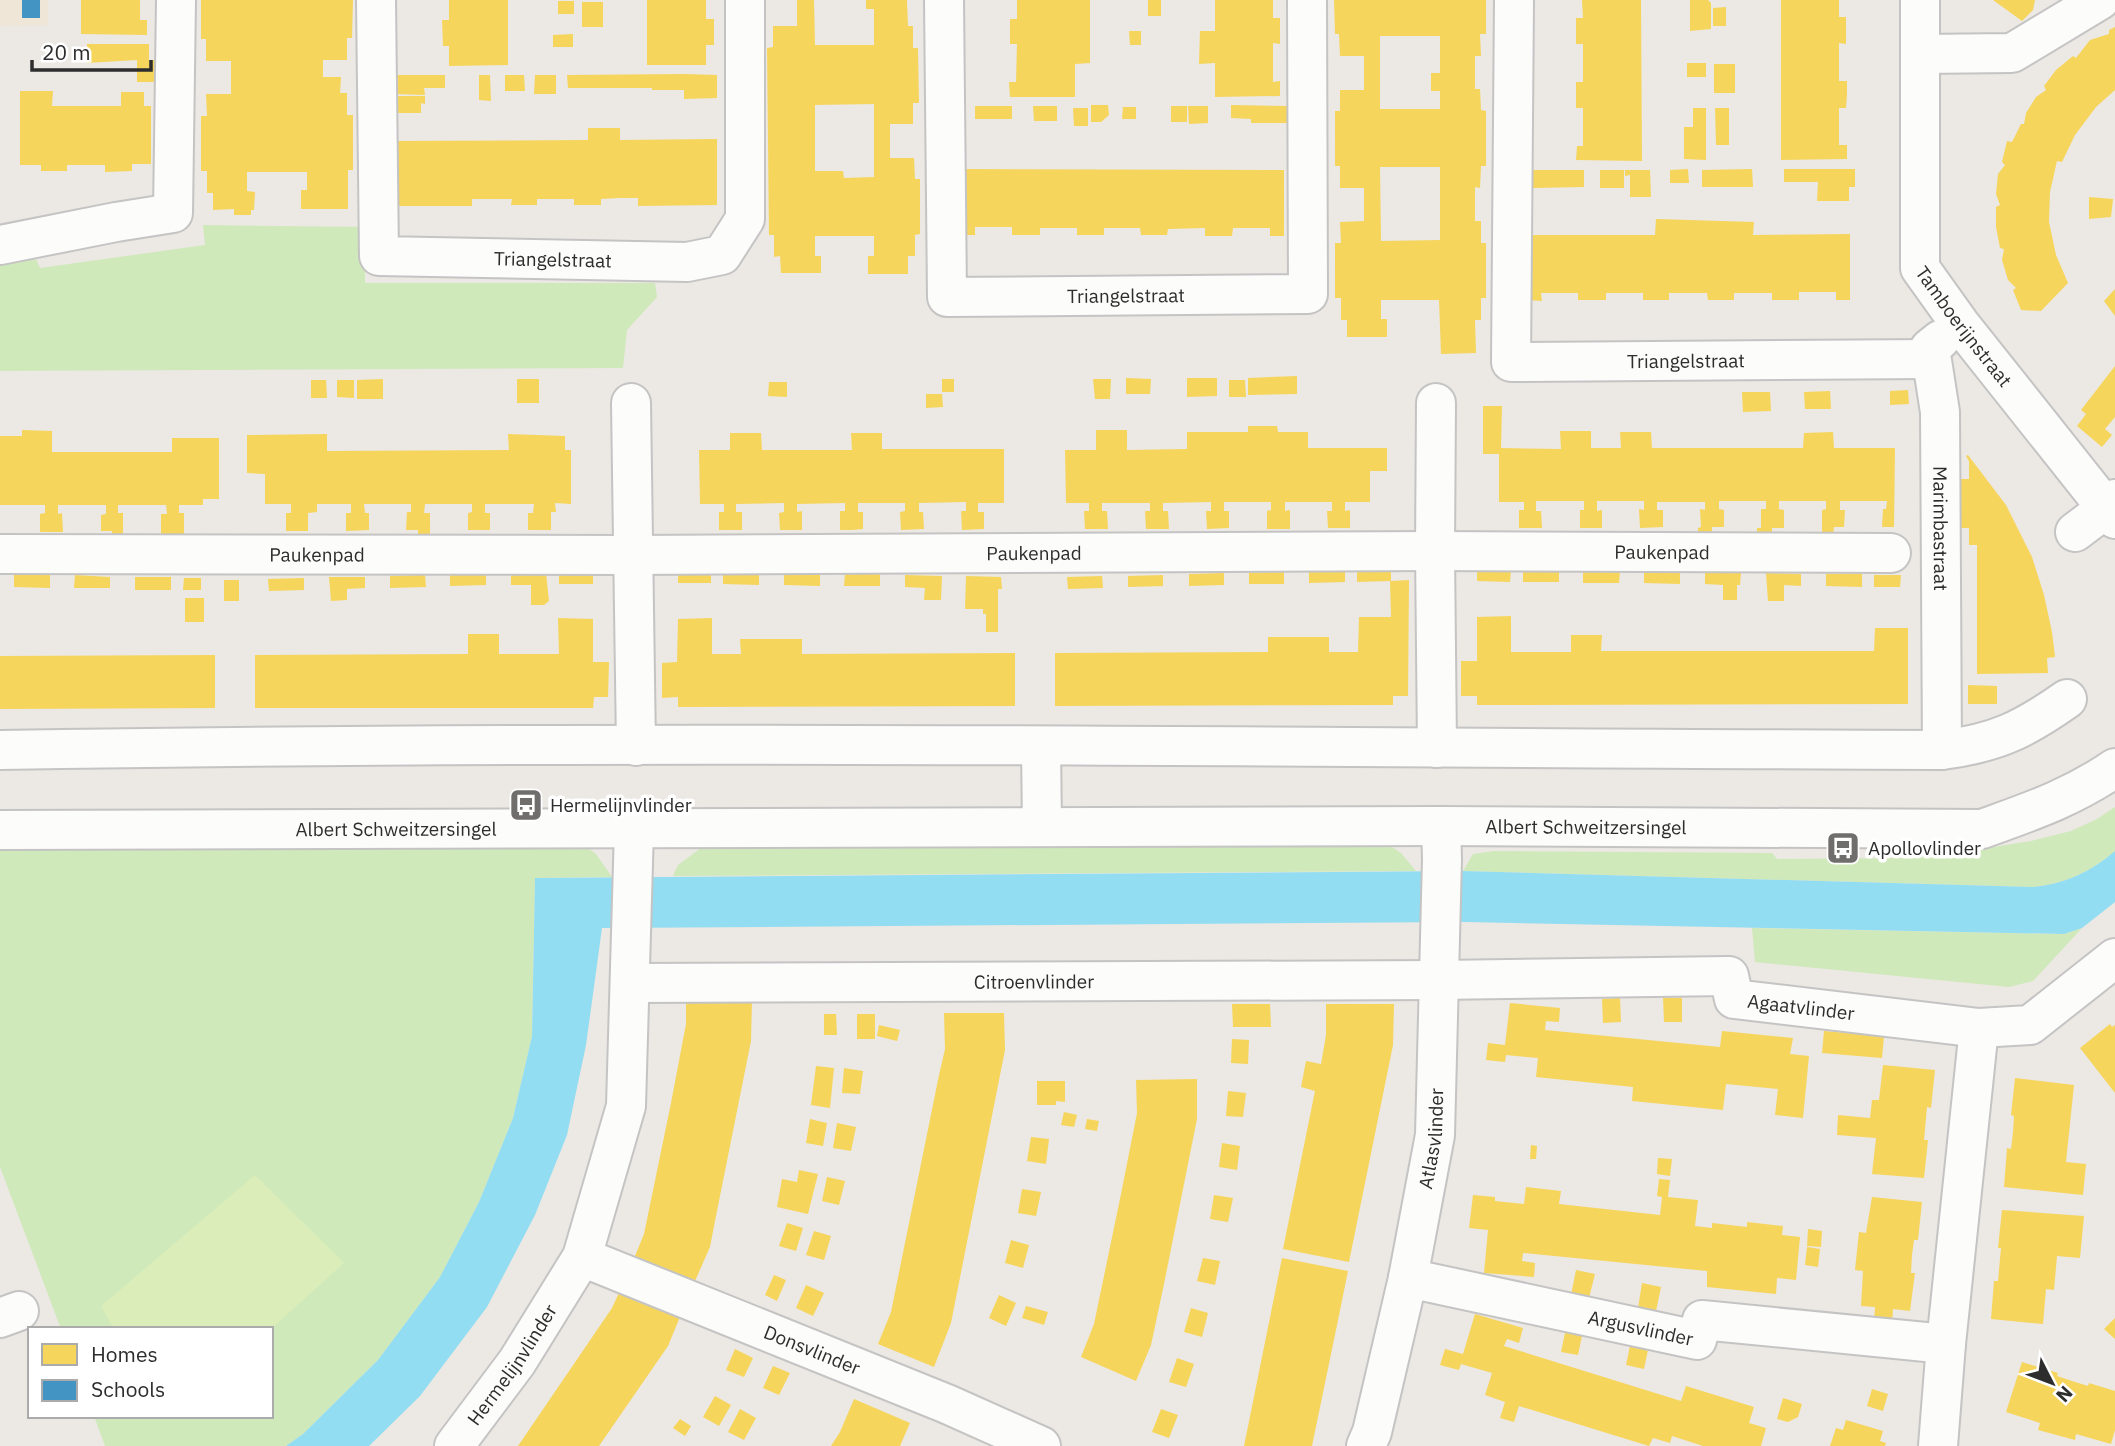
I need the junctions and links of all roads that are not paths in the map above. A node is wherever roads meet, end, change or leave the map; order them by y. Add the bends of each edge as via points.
1 (176, 0) edge
2 (376, 0) edge
3 (745, 0) edge
4 (944, 0) edge
5 (1307, 0) edge
6 (1514, 0) edge
7 (1920, 0) edge
8 (2100, 0) edge
9 (1920, 54) junction
10 (0, 246) edge
11 (1961, 324) junction
12 (1931, 359) junction
13 (631, 402) dead end
14 (1436, 403) dead end
15 (2112, 509) edge
16 (2075, 532) dead end
17 (1435, 551) junction
18 (1891, 553) dead end
19 (0, 554) edge
20 (633, 555) junction
21 (2067, 699) dead end
22 (636, 746) junction
23 (1041, 746) junction
24 (1437, 748) junction
25 (0, 750) edge
26 (1942, 750) junction
27 (2115, 768) edge
28 (1042, 827) junction
29 (634, 829) junction
30 (0, 830) edge
31 (1441, 843) junction
32 (2115, 958) edge
33 (1439, 981) junction
34 (629, 983) junction
35 (1979, 1028) junction
36 (582, 1257) junction
37 (1408, 1278) junction
38 (1946, 1344) junction
39 (454, 1446) edge
40 (1041, 1446) edge
41 (1366, 1446) edge
42 (1938, 1446) edge

1 - 10 street via 173,213
2 - 3 street, Triangelstraat via 379,256 687,262 722,255 746,219
4 - 5 street, Triangelstraat via 947,297 1308,293
6 - 12 street, Triangelstraat via 1511,362
7 - 9 street, Tamboerijnstraat
8 - 9 street via 2012,53
9 - 11 street, Tamboerijnstraat via 1920,268
11 - 12 street via 1930,348
11 - 15 street, Tamboerijnstraat
12 - 26 street, Marimbastraat via 1940,412
13 - 20 street
14 - 17 street
15 - 16 street
17 - 18 street, Paukenpad
17 - 20 street, Paukenpad
17 - 24 street
19 - 20 street, Paukenpad
20 - 22 street
21 - 26 street via 2003,737
22 - 23 street
22 - 25 street
23 - 24 street
23 - 28 street
24 - 26 street
27 - 31 street, Albert Schweitzersingel via 2050,805 1982,829
28 - 29 street, Albert Schweitzersingel
28 - 31 street, Albert Schweitzersingel
29 - 30 street, Albert Schweitzersingel
29 - 34 street, Hermelijnvlinder
31 - 33 street, Atlasvlinder
32 - 35 street, Agaatvlinder via 2030,1025
33 - 34 street, Citroenvlinder
33 - 35 street, Agaatvlinder via 1729,976 1734,999
33 - 37 street, Atlasvlinder via 1435,1135
34 - 36 street, Hermelijnvlinder via 626,1106
35 - 38 street
36 - 39 street, Hermelijnvlinder via 517,1362
36 - 40 street, Donsvlinder
37 - 38 street, Argusvlinder via 1697,1340 1702,1320
37 - 41 street, Atlasvlinder
38 - 42 street

